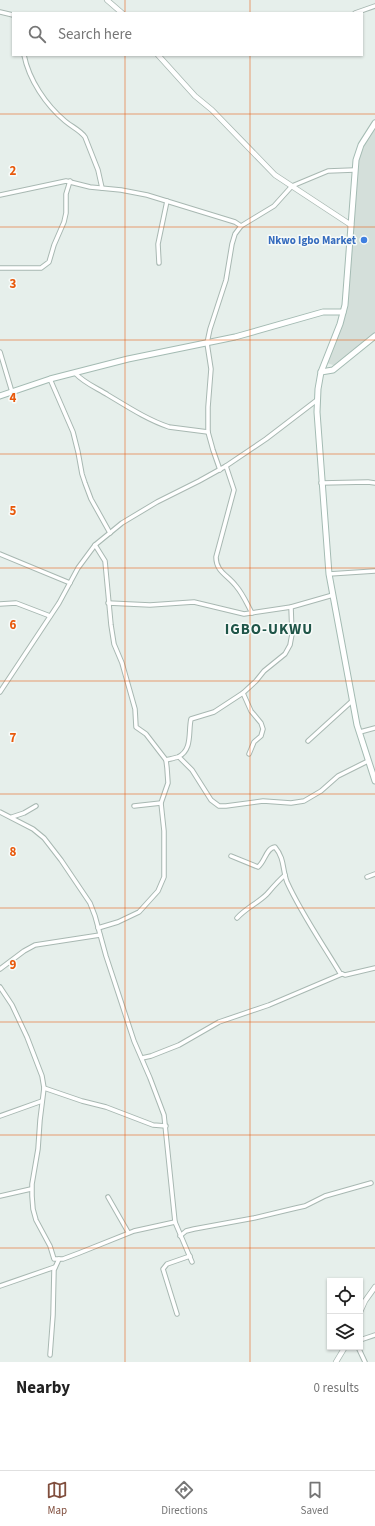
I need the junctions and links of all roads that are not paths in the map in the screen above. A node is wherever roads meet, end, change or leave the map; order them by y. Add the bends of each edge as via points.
1 (107, 0) edge
2 (375, 6) edge
3 (0, 12) edge
4 (121, 12) edge
5 (358, 12) edge
6 (12, 15) edge
7 (24, 56) edge
8 (159, 56) edge
9 (375, 123) edge
10 (354, 170) junction
11 (70, 181) junction
12 (292, 186) junction
13 (102, 188) junction
14 (0, 195) edge
15 (167, 201) junction
16 (350, 225) junction
17 (241, 226) junction
18 (159, 263) dead end
19 (0, 268) edge
20 (343, 312) junction
21 (375, 336) edge
22 (207, 343) junction
23 (0, 352) edge
24 (324, 364) junction
25 (336, 368) junction
26 (321, 372) junction
27 (75, 373) junction
28 (50, 379) junction
29 (12, 392) junction
30 (0, 396) edge
31 (317, 400) junction
32 (208, 432) junction
33 (226, 466) junction
34 (220, 470) junction
35 (321, 482) junction
36 (375, 483) edge
37 (110, 533) junction
38 (95, 545) junction
39 (0, 554) edge
40 (375, 571) edge
41 (329, 574) junction
42 (70, 583) junction
43 (332, 595) junction
44 (108, 603) junction
45 (0, 604) edge
46 (291, 607) junction
47 (252, 613) junction
48 (50, 616) junction
49 (0, 692) edge
50 (243, 693) junction
51 (352, 701) junction
52 (375, 728) edge
53 (360, 732) junction
54 (308, 742) dead end
55 (249, 754) dead end
56 (179, 757) junction
57 (166, 760) junction
58 (368, 761) junction
59 (375, 781) edge
60 (162, 803) junction
61 (36, 806) dead end
62 (134, 806) dead end
63 (0, 812) edge
64 (12, 818) junction
65 (230, 856) dead end
66 (375, 874) edge
67 (285, 875) junction
68 (367, 877) dead end
69 (237, 918) dead end
70 (98, 928) junction
71 (100, 935) junction
72 (375, 968) edge
73 (0, 969) edge
74 (342, 974) junction
75 (0, 987) edge
76 (142, 1058) junction
77 (44, 1088) junction
78 (42, 1101) junction
79 (0, 1116) edge
80 (166, 1126) junction
81 (371, 1183) dead end
82 (31, 1189) junction
83 (0, 1196) edge
84 (108, 1198) dead end
85 (175, 1222) junction
86 (128, 1232) junction
87 (180, 1236) junction
88 (190, 1256) junction
89 (59, 1259) junction
90 (192, 1262) dead end
91 (55, 1266) junction
92 (0, 1286) edge
93 (375, 1286) edge
94 (363, 1305) edge
95 (176, 1314) dead end
96 (375, 1335) edge
97 (363, 1339) edge
98 (343, 1350) edge
99 (359, 1350) edge
100 (50, 1355) dead end
101 (336, 1362) edge
102 (365, 1362) edge

1 - 4 street
2 - 5 street
3 - 6 street
7 - 13 street via 28,70 45,99 66,122 85,137
8 - 12 street via 195,96 275,175
9 - 10 main road via 361,146
10 - 12 street via 328,171
10 - 16 main road
11 - 13 street
11 - 14 street
11 - 19 street via 66,194 64,222 49,262 41,268
12 - 16 street
12 - 17 street via 274,206
13 - 15 street via 147,194
15 - 17 street
15 - 18 street via 159,237
16 - 20 main road
17 - 22 street via 232,244 226,280
20 - 22 main road via 323,312
20 - 24 main road
21 - 25 main road
22 - 27 main road
22 - 32 street via 211,369
23 - 29 street
24 - 25 main road
24 - 26 main road
25 - 26 main road via 330,372
26 - 31 main road
27 - 28 main road
27 - 32 street via 90,385 163,426
28 - 29 main road
28 - 37 street via 72,432 91,499
29 - 30 main road
31 - 33 street
31 - 35 main road
32 - 34 street
33 - 34 street
33 - 47 street via 234,490 216,560 221,573 237,587
34 - 37 street via 157,502
35 - 36 street
35 - 41 main road
37 - 38 street
38 - 42 street
38 - 44 street via 105,561
39 - 42 street
40 - 41 street
41 - 43 main road
42 - 48 street
43 - 46 street
43 - 51 main road
44 - 47 street via 150,605 194,602 244,614
44 - 57 street via 114,644 135,709 136,727 146,734
45 - 48 street via 16,603
46 - 47 street
46 - 50 street via 292,634 285,654 268,667
48 - 49 street
50 - 55 street via 263,729
50 - 56 street via 214,712 191,719 190,738
51 - 53 main road
51 - 54 street
52 - 53 street
53 - 58 main road
56 - 57 street
56 - 58 street via 192,770 211,800 219,806 263,801 304,801 321,791 338,776
57 - 60 street via 168,783
58 - 59 main road
60 - 62 street
60 - 70 street via 164,877 158,890 139,912
61 - 64 street
63 - 64 street
64 - 70 street via 44,838 90,903
65 - 67 street via 258,867 269,849 275,847 284,863
66 - 68 street
67 - 69 street via 266,895
67 - 74 street via 309,922
70 - 71 street
71 - 73 street via 35,945
71 - 76 street via 134,1041
72 - 74 street
74 - 76 street via 270,1005 218,1022 178,1045
75 - 77 street via 12,1005 27,1037 39,1066
76 - 80 street
77 - 78 street
77 - 80 street via 153,1125
78 - 79 street
78 - 82 street
80 - 85 street
81 - 87 street via 325,1196 305,1206 194,1229
82 - 83 street
82 - 89 street via 36,1220 53,1257
84 - 86 street
85 - 86 street
85 - 87 street
86 - 89 street via 86,1251
87 - 88 street
88 - 90 street
88 - 95 street via 167,1264 163,1269
89 - 91 street
91 - 92 street
91 - 100 street
93 - 94 street
96 - 97 street
98 - 101 street
99 - 102 street

